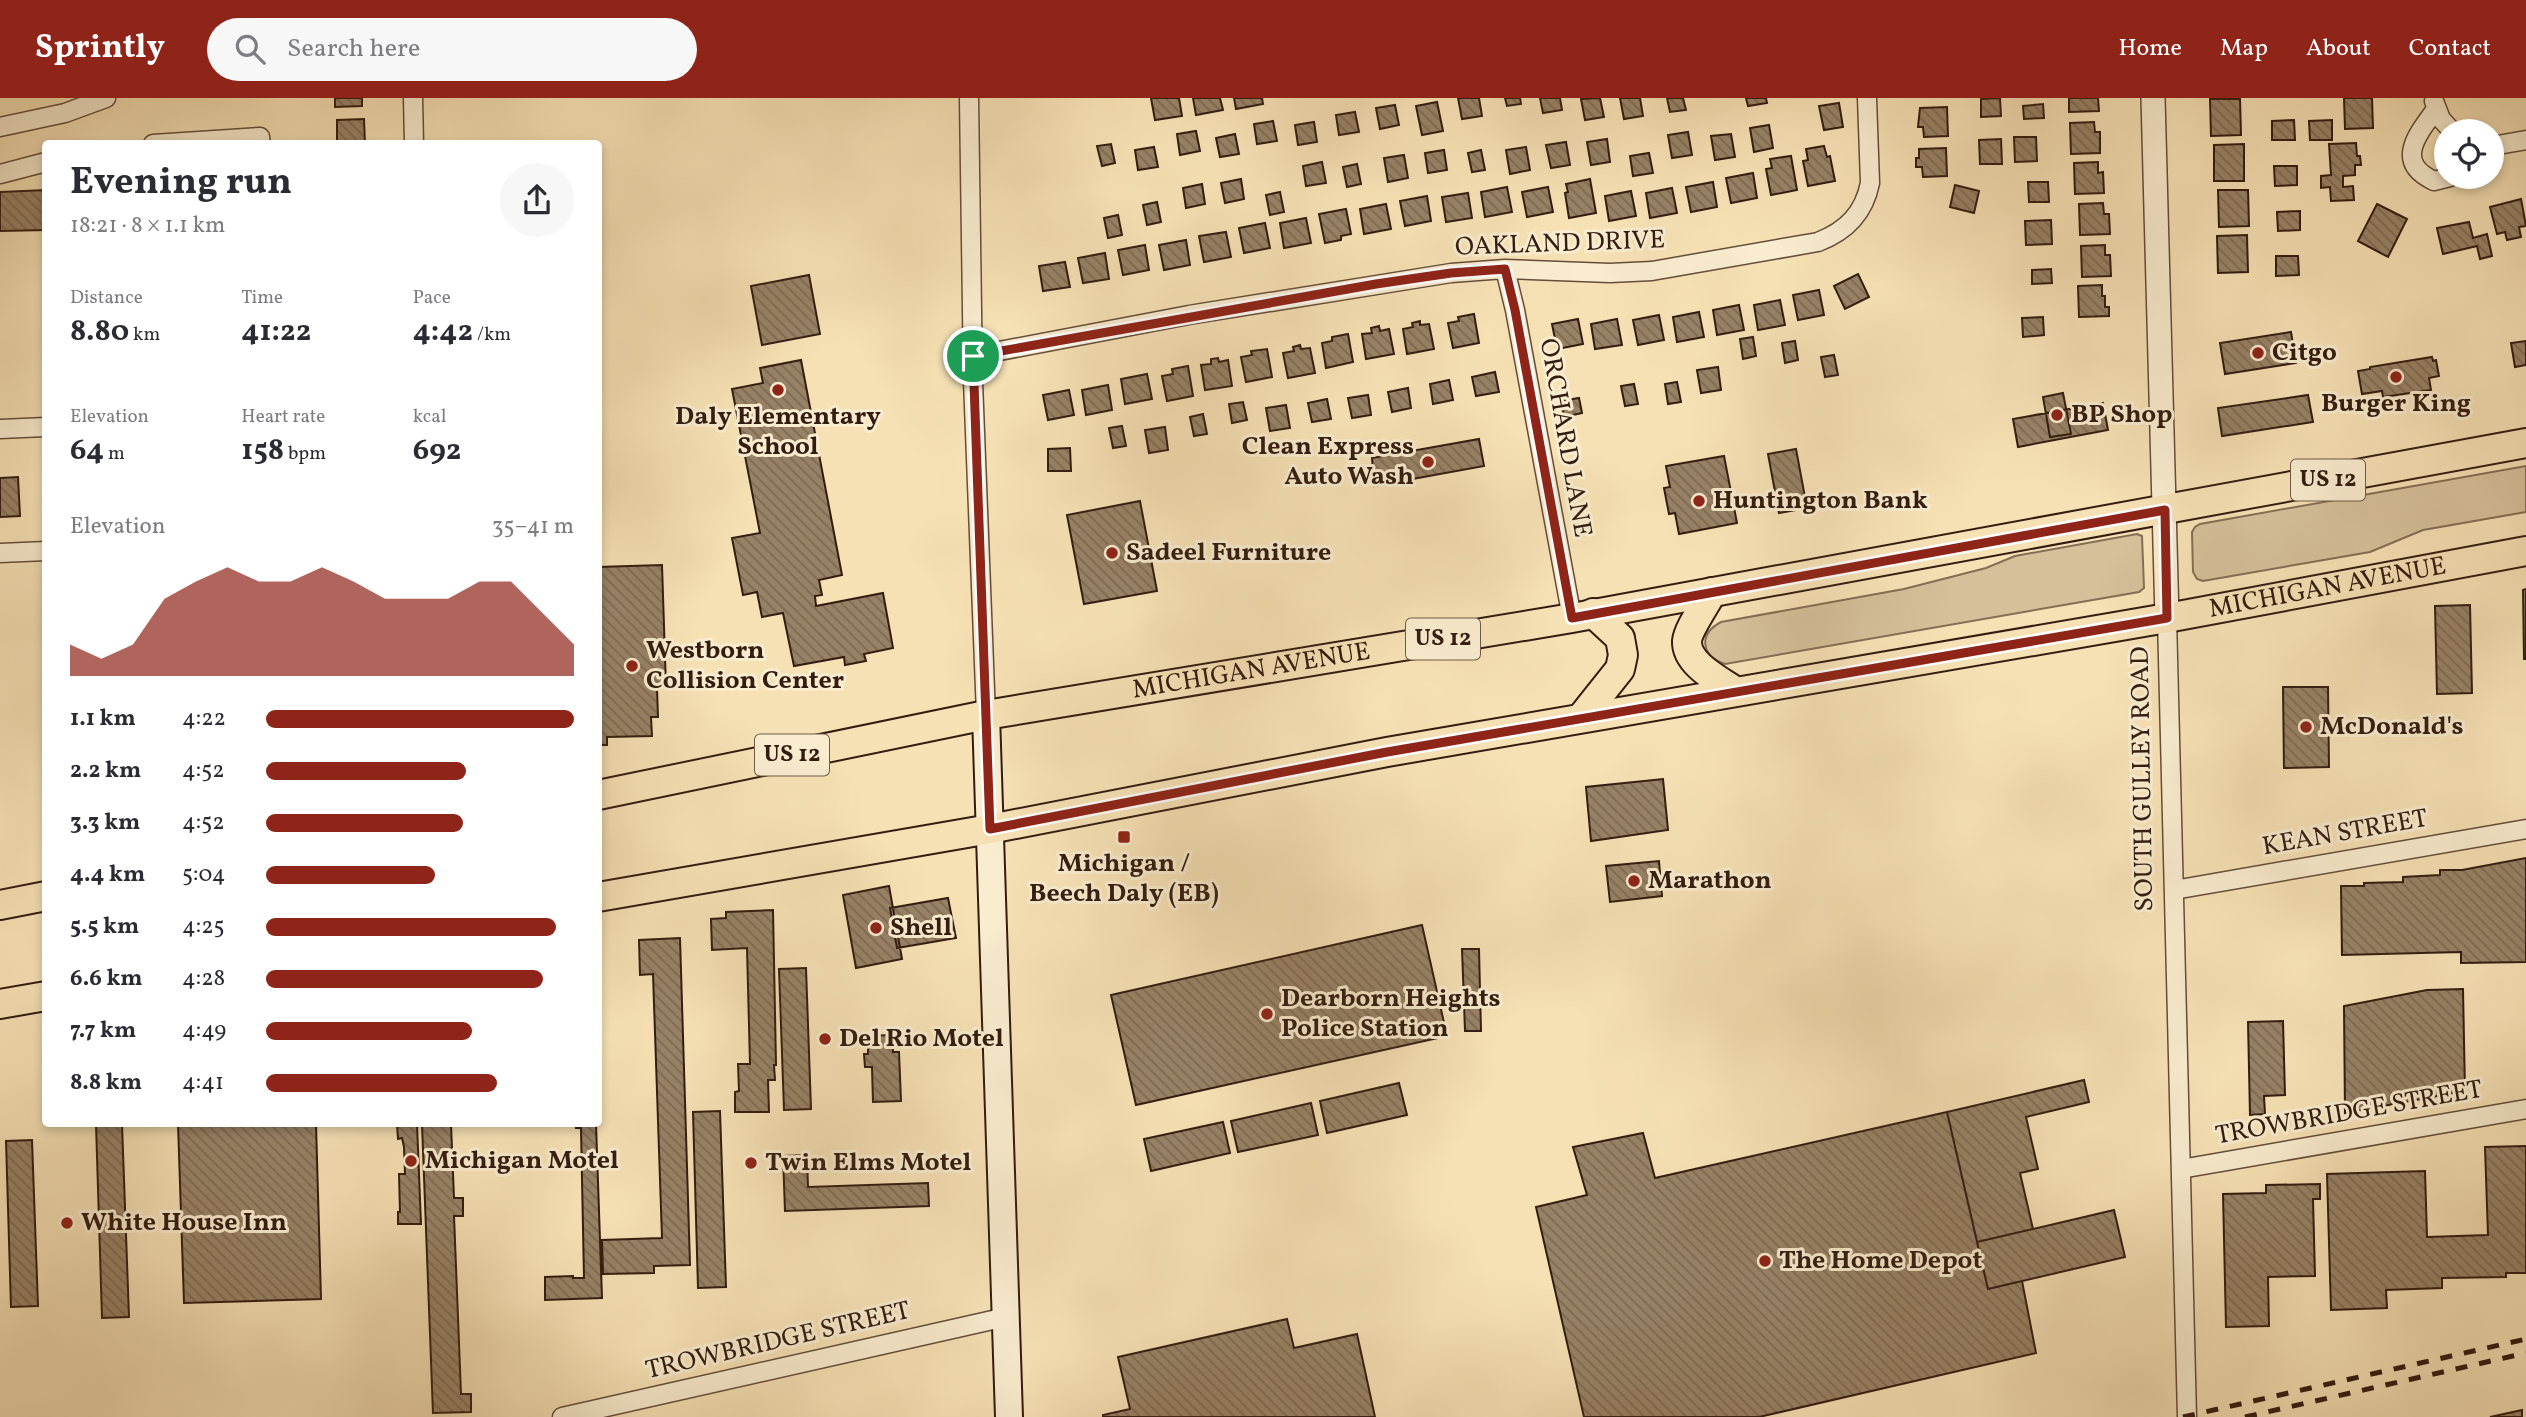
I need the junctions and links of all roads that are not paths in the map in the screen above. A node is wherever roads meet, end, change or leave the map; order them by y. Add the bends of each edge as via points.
1 (106, 98) edge
2 (413, 98) edge
3 (969, 98) edge
4 (1867, 98) edge
5 (2153, 98) edge
6 (2435, 103) edge
7 (2445, 119) edge
8 (0, 127) edge
9 (214, 140) edge
10 (260, 140) edge
11 (414, 140) edge
12 (2526, 140) edge
13 (2504, 144) edge
14 (42, 163) edge
15 (0, 174) edge
16 (2434, 181) edge
17 (1505, 269) junction
18 (973, 356) junction
19 (42, 428) edge
20 (0, 429) edge
21 (2526, 443) edge
22 (2165, 510) junction
23 (42, 551) edge
24 (2526, 551) edge
25 (0, 553) edge
26 (1712, 592) junction
27 (1582, 615) junction
28 (2167, 618) junction
29 (1735, 691) junction
30 (986, 715) junction
31 (1581, 718) junction
32 (602, 794) edge
33 (990, 829) junction
34 (2526, 829) edge
35 (2174, 890) junction
36 (602, 896) edge
37 (42, 897) edge
38 (0, 905) edge
39 (42, 997) edge
40 (0, 1004) edge
41 (2526, 1109) edge
42 (2181, 1169) junction
43 (1006, 1317) junction
44 (562, 1417) edge
45 (1009, 1417) edge
46 (2187, 1417) edge

1 - 8 street via 65,113
2 - 11 street
3 - 18 street
4 - 17 street, OAKLAND DRIVE via 1867,196 1849,225 1835,236 1652,271
5 - 22 street, SOUTH GULLEY ROAD
6 - 7 street
6 - 16 street via 2411,150 2420,174
9 - 10 street
12 - 13 street
14 - 15 street
17 - 18 street, OAKLAND DRIVE via 1376,284
17 - 27 street, ORCHARD LANE
18 - 30 street
19 - 20 street
21 - 22 main road, MICHIGAN AVENUE / US 12
22 - 26 main road, MICHIGAN AVENUE / US 12
22 - 28 street, SOUTH GULLEY ROAD
23 - 25 street
24 - 28 main road, MICHIGAN AVENUE
26 - 27 main road, MICHIGAN AVENUE / US 12
26 - 29 main road via 1687,640 1690,654
27 - 30 main road, MICHIGAN AVENUE / US 12
27 - 31 main road via 1620,638 1623,655 1620,669
28 - 29 main road, MICHIGAN AVENUE
28 - 35 street, SOUTH GULLEY ROAD
29 - 31 main road, MICHIGAN AVENUE
30 - 32 main road, MICHIGAN AVENUE / US 12
30 - 33 main road
31 - 33 main road, MICHIGAN AVENUE
33 - 36 main road, MICHIGAN AVENUE
33 - 43 main road
34 - 35 street, KEAN STREET
35 - 42 street, SOUTH GULLEY ROAD
37 - 38 main road
39 - 40 main road
41 - 42 street, TROWBRIDGE STREET
42 - 46 street, SOUTH GULLEY ROAD
43 - 44 street, TROWBRIDGE STREET
43 - 45 main road

